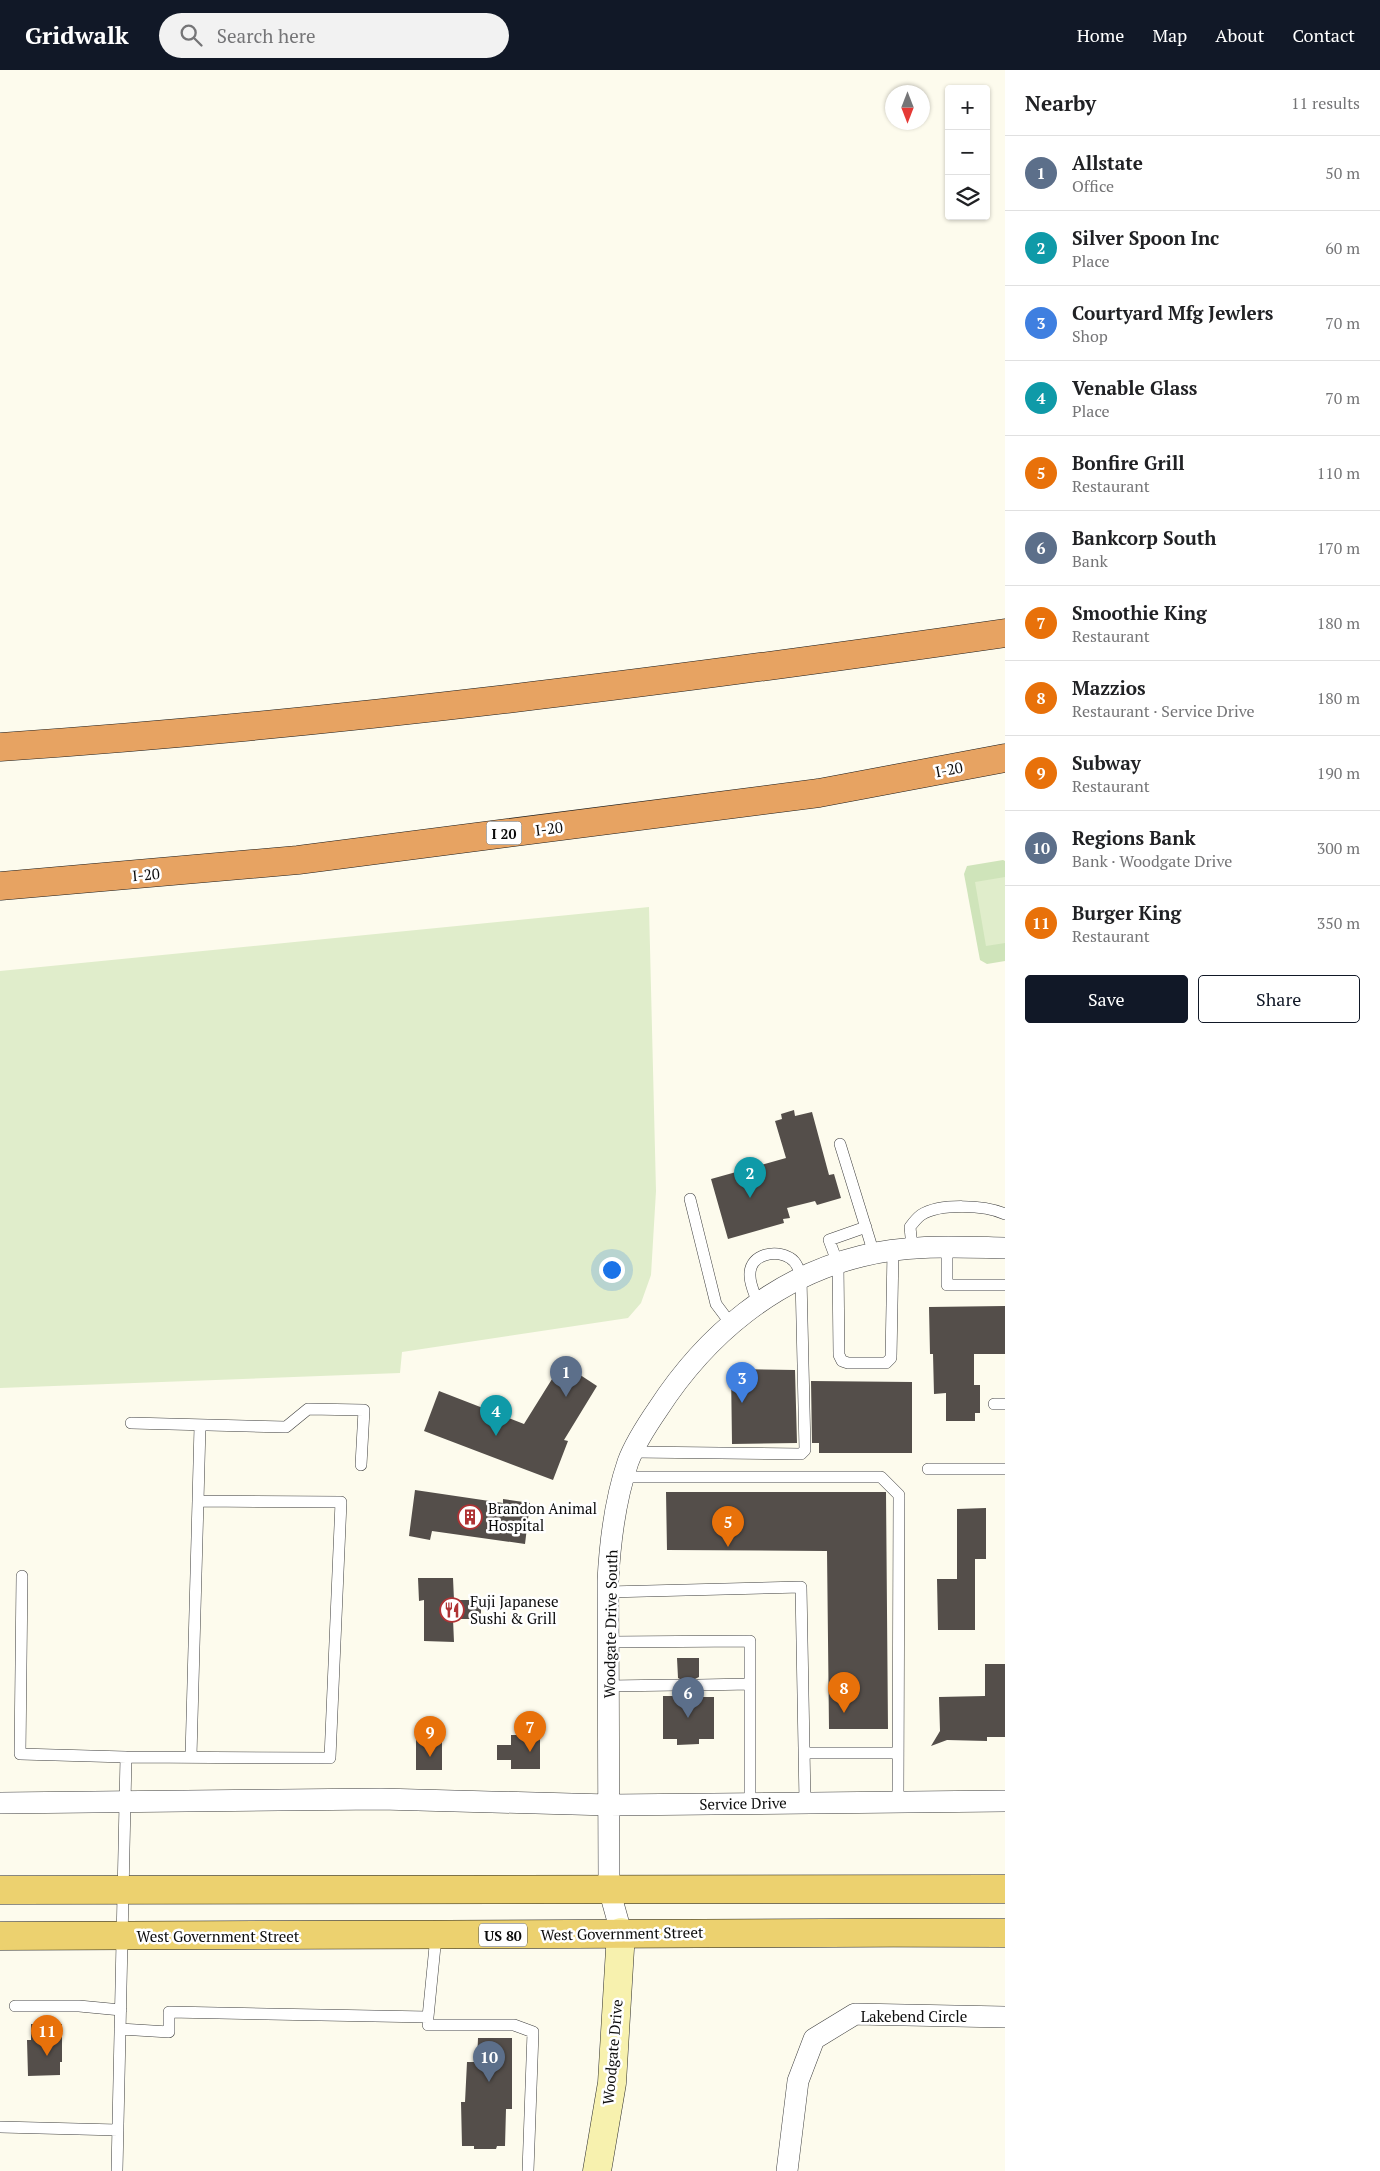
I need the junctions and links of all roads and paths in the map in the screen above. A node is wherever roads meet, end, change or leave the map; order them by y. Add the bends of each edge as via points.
1 (1005, 633) edge
2 (0, 746) edge
3 (1005, 758) edge
4 (0, 886) edge
5 (840, 1144) dead end
6 (690, 1199) dead end
7 (1005, 1214) edge
8 (866, 1227) junction
9 (946, 1247) junction
10 (1005, 1248) edge
11 (893, 1251) junction
12 (838, 1264) junction
13 (801, 1278) junction
14 (1005, 1285) edge
15 (758, 1303) junction
16 (730, 1324) junction
17 (132, 1423) dead end
18 (200, 1426) junction
19 (633, 1452) junction
20 (361, 1465) dead end
21 (928, 1469) dead end
22 (1005, 1469) edge
23 (624, 1477) junction
24 (198, 1501) junction
25 (22, 1576) dead end
26 (608, 1592) junction
27 (608, 1642) junction
28 (699, 1684) dead end
29 (750, 1684) junction
30 (678, 1685) dead end
31 (608, 1686) junction
32 (898, 1753) junction
33 (804, 1754) junction
34 (126, 1756) junction
35 (191, 1756) junction
36 (126, 1801) junction
37 (898, 1801) junction
38 (1005, 1801) edge
39 (805, 1802) junction
40 (0, 1803) edge
41 (750, 1803) junction
42 (609, 1805) junction
43 (609, 1889) junction
44 (1005, 1889) edge
45 (0, 1890) edge
46 (124, 1890) junction
47 (620, 1932) junction
48 (1005, 1933) edge
49 (0, 1936) edge
50 (123, 1936) junction
51 (436, 1936) junction
52 (15, 2006) dead end
53 (121, 2010) junction
54 (1005, 2016) edge
55 (428, 2025) dead end
56 (120, 2029) junction
57 (0, 2127) edge
58 (118, 2130) junction
59 (117, 2171) edge
60 (528, 2171) edge
61 (597, 2171) edge
62 (787, 2171) edge

1 - 2 highway via 546,695
3 - 4 highway, I-20 / I 20 via 819,793 298,860
5 - 8 lane
6 - 16 lane via 716,1304
7 - 11 lane via 992,1208 943,1208 921,1215
8 - 11 lane
8 - 12 lane via 829,1240
9 - 10 street, Woodgate Drive South
9 - 11 street, Woodgate Drive South
9 - 14 lane via 947,1285
11 - 12 street, Woodgate Drive South
11 - 12 lane via 892,1351 886,1363 848,1363 839,1355
12 - 13 street, Woodgate Drive South
13 - 15 street, Woodgate Drive South
13 - 15 lane via 791,1258 776,1254 758,1258 750,1273
13 - 19 lane via 805,1450 801,1454
15 - 16 street, Woodgate Drive South
16 - 19 street, Woodgate Drive South via 672,1386
17 - 18 lane
18 - 20 lane via 286,1428 308,1410 364,1410
18 - 24 lane
19 - 23 street, Woodgate Drive South
21 - 22 lane
23 - 26 street, Woodgate Drive South via 609,1551
23 - 32 lane via 881,1477 898,1495
24 - 35 lane
24 - 35 lane via 341,1502 330,1758
25 - 34 lane via 20,1754
26 - 27 street, Woodgate Drive South
26 - 33 lane via 801,1587
27 - 29 lane via 750,1641
27 - 31 street, Woodgate Drive South
28 - 29 lane
29 - 41 lane
30 - 31 lane
31 - 42 street, Woodgate Drive South
32 - 33 lane
32 - 37 lane
33 - 39 lane
34 - 35 lane
34 - 36 lane
36 - 40 street, Service Drive
36 - 42 street, Service Drive via 381,1799
36 - 46 lane
37 - 38 street, Service Drive
37 - 39 street, Service Drive
39 - 41 street, Service Drive
41 - 42 street, Service Drive
42 - 43 street
43 - 44 main road
43 - 46 main road
43 - 47 street
45 - 46 main road
46 - 50 lane
47 - 48 main road, West Government Street / US 80
47 - 51 main road, West Government Street / US 80
47 - 61 street, Woodgate Drive via 612,2084
49 - 50 main road, West Government Street / US 80
50 - 51 main road, West Government Street / US 80
50 - 53 lane
51 - 56 lane via 428,2017 169,2012 169,2032
52 - 53 lane
53 - 56 lane
54 - 62 street, Lakebend Circle via 856,2014 814,2039 798,2081
55 - 60 lane via 514,2025 533,2032
56 - 58 lane
57 - 58 lane
58 - 59 lane

